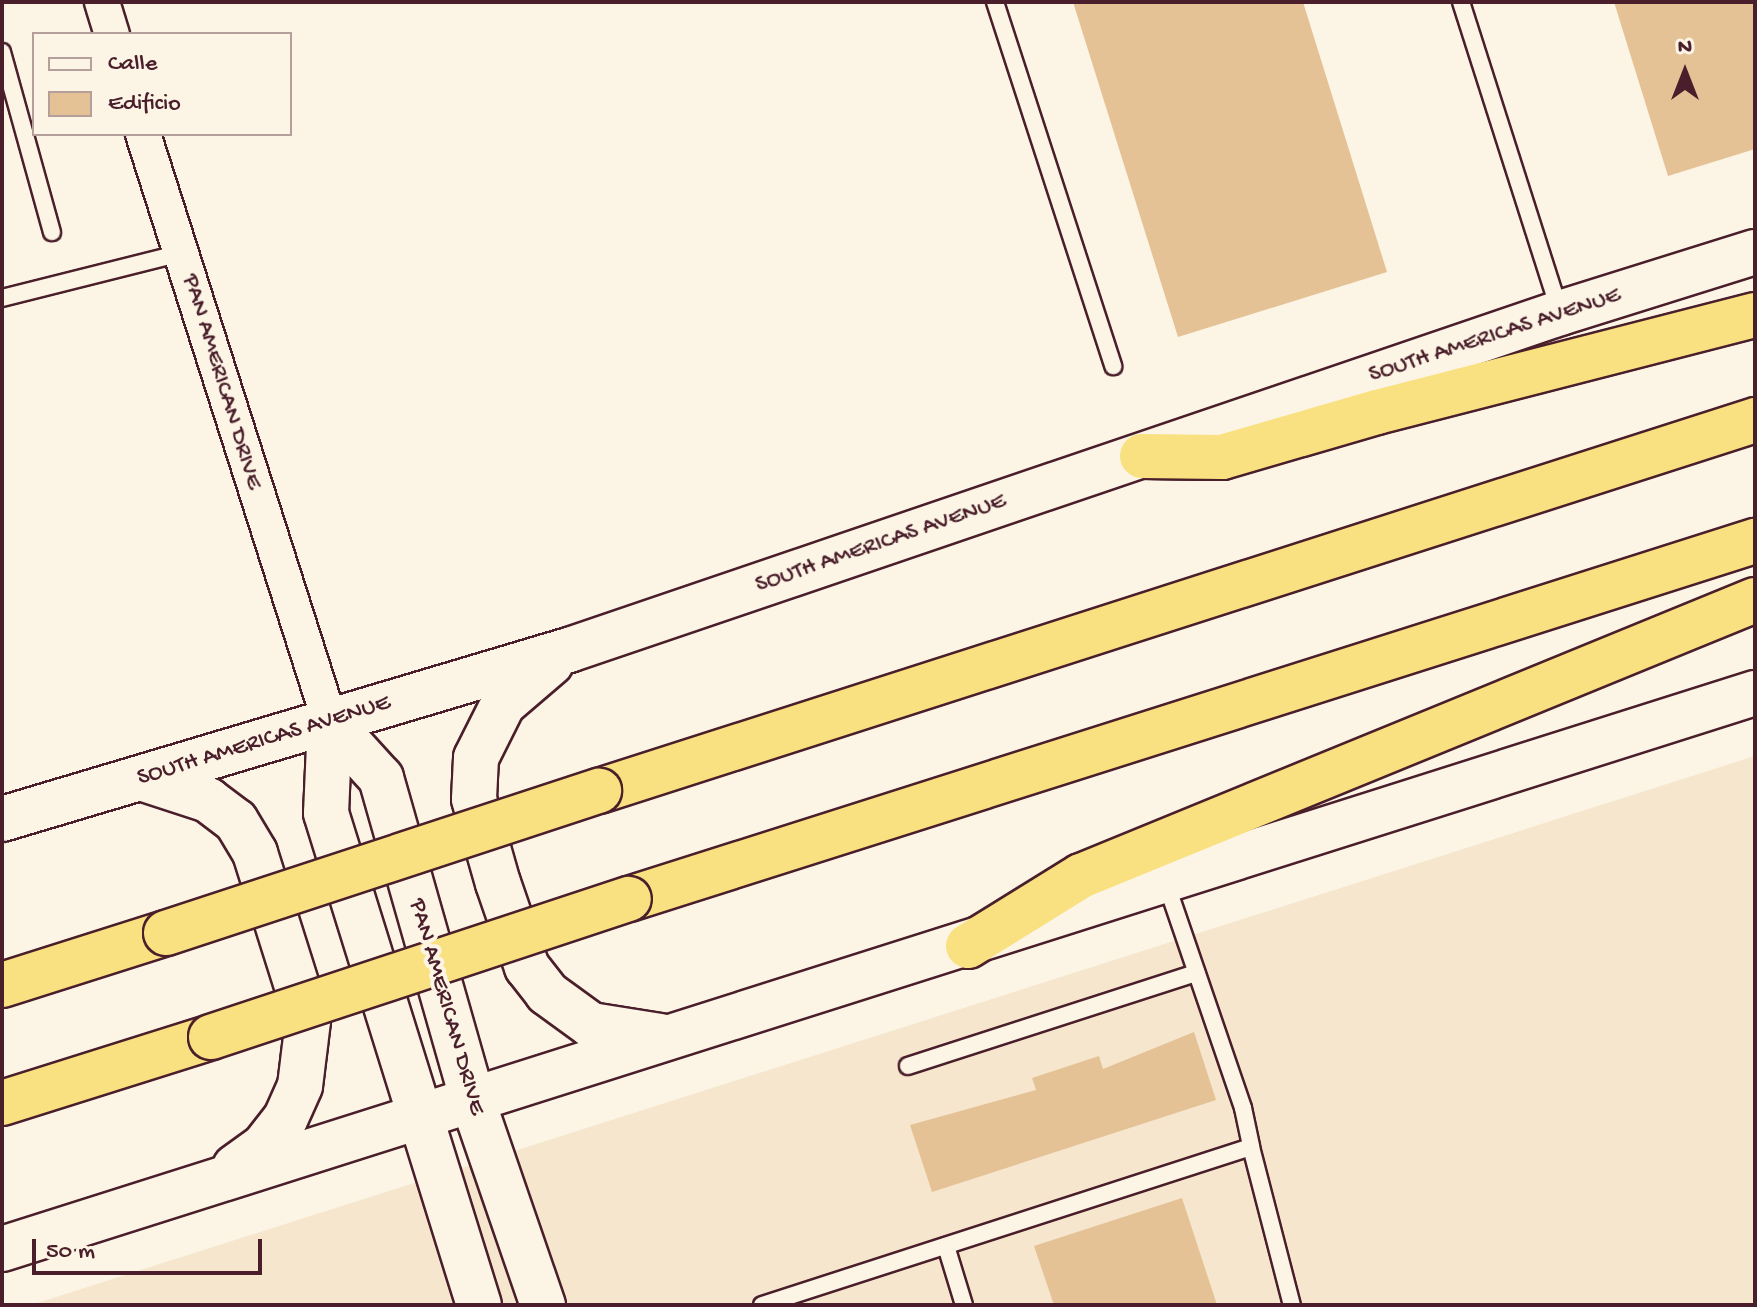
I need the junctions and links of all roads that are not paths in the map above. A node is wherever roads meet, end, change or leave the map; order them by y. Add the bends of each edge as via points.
1 (102, 2) edge
2 (995, 2) edge
3 (1461, 2) edge
4 (111, 32) edge
5 (2, 52) edge
6 (144, 136) edge
7 (52, 232) dead end
8 (1755, 252) edge
9 (181, 253) junction
10 (2, 298) edge
11 (1560, 313) junction
12 (1755, 315) edge
13 (1113, 366) dead end
14 (1755, 420) edge
15 (1142, 456) junction
16 (1755, 541) edge
17 (1755, 600) edge
18 (569, 650) junction
19 (1755, 693) edge
20 (330, 722) junction
21 (141, 778) junction
22 (2, 819) edge
23 (1165, 881) junction
24 (166, 933) junction
25 (968, 946) junction
26 (2, 960) edge
27 (1196, 973) junction
28 (2, 985) edge
29 (676, 1038) junction
30 (908, 1066) dead end
31 (473, 1102) junction
32 (2, 1103) edge
33 (418, 1119) junction
34 (1251, 1147) junction
35 (223, 1175) junction
36 (946, 1246) junction
37 (2, 1249) edge
38 (479, 1305) edge
39 (543, 1305) edge
40 (762, 1305) edge
41 (964, 1305) edge
42 (1292, 1305) edge

1 - 4 street
2 - 13 lane
3 - 11 lane
5 - 7 lane
6 - 9 street, PAN AMERICAN DRIVE
8 - 11 main road, SOUTH AMERICAS AVENUE
9 - 10 lane
9 - 20 street, PAN AMERICAN DRIVE
11 - 15 main road, SOUTH AMERICAS AVENUE
12 - 15 highway via 1222,457
14 - 24 highway, bridge
15 - 18 main road, SOUTH AMERICAS AVENUE
16 - 32 highway, bridge
17 - 25 highway via 1081,876
18 - 20 main road, SOUTH AMERICAS AVENUE
18 - 29 main road via 503,704 476,758 474,799 527,967 547,993 601,1029
19 - 23 main road
20 - 21 main road, SOUTH AMERICAS AVENUE
20 - 31 main road, PAN AMERICAN DRIVE via 381,778
20 - 33 main road, PAN AMERICAN DRIVE via 326,813
21 - 22 main road, SOUTH AMERICAS AVENUE
21 - 35 main road via 208,800 236,821 255,853 308,1021 300,1086 285,1119 264,1146
23 - 25 main road
23 - 27 lane
24 - 26 highway
24 - 28 highway
25 - 29 main road
27 - 30 lane
27 - 34 lane
29 - 31 main road
31 - 33 main road
31 - 39 main road, PAN AMERICAN DRIVE
33 - 35 main road
33 - 38 main road, PAN AMERICAN DRIVE
34 - 36 lane
34 - 42 lane
35 - 37 main road
36 - 40 lane
36 - 41 lane

